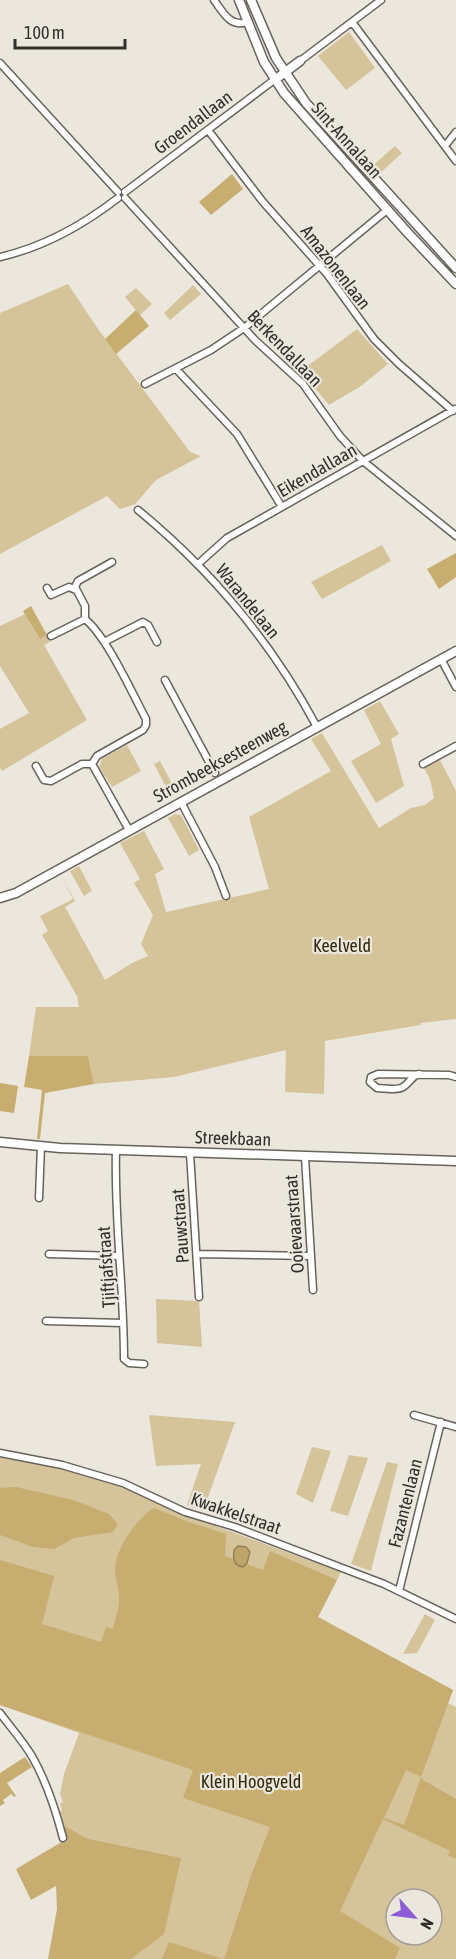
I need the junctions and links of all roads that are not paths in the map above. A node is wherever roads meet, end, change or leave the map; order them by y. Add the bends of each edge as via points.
1 (214, 0) edge
2 (239, 0) edge
3 (251, 0) edge
4 (381, 0) edge
5 (248, 22) junction
6 (352, 22) junction
7 (300, 61) joint
8 (0, 63) edge
9 (280, 76) junction
10 (208, 130) junction
11 (456, 132) edge
12 (445, 146) junction
13 (456, 161) edge
14 (122, 195) junction
15 (387, 210) junction
16 (0, 257) edge
17 (321, 266) junction
18 (456, 268) edge
19 (456, 284) edge
20 (244, 328) junction
21 (176, 369) junction
22 (145, 384) dead end
23 (454, 410) edge
24 (363, 461) junction
25 (282, 507) junction
26 (138, 510) dead end
27 (456, 536) edge
28 (112, 562) dead end
29 (198, 564) junction
30 (47, 588) dead end
31 (76, 590) junction
32 (85, 619) junction
33 (51, 636) dead end
34 (104, 642) junction
35 (157, 642) dead end
36 (456, 651) edge
37 (441, 659) junction
38 (165, 680) dead end
39 (456, 687) edge
40 (317, 727) junction
41 (456, 746) edge
42 (92, 764) junction
43 (423, 764) dead end
44 (36, 766) dead end
45 (215, 773) dead end
46 (181, 802) junction
47 (129, 830) junction
48 (226, 896) dead end
49 (0, 898) edge
50 (419, 1074) junction
51 (456, 1077) edge
52 (3, 1141) edge
53 (41, 1146) junction
54 (116, 1150) junction
55 (190, 1153) junction
56 (305, 1157) junction
57 (456, 1161) edge
58 (39, 1198) dead end
59 (49, 1254) dead end
60 (197, 1254) junction
61 (119, 1256) junction
62 (311, 1256) junction
63 (314, 1290) dead end
64 (199, 1297) dead end
65 (46, 1321) dead end
66 (123, 1323) junction
67 (144, 1364) dead end
68 (414, 1415) dead end
69 (441, 1422) junction
70 (456, 1427) edge
71 (0, 1453) edge
72 (399, 1591) junction
73 (456, 1619) edge
74 (0, 1713) edge
75 (63, 1838) dead end

1 - 5 street via 233,23
2 - 5 street, Sint-Annalaan
3 - 9 street, Sint-Annalaan
4 - 6 street
5 - 9 street, Sint-Annalaan via 257,47
6 - 7 street
6 - 12 street
7 - 9 street
8 - 14 street, Berkendallaan
9 - 10 street, Groendallaan
9 - 15 street, Sint-Annalaan via 297,110
9 - 18 street, Sint-Annalaan
10 - 14 street, Groendallaan
10 - 17 street, Amazonenlaan via 263,202
11 - 12 street
12 - 13 street
14 - 16 street, Groendallaan via 87,221 51,240
14 - 20 street, Berkendallaan
15 - 17 street
15 - 19 street, Sint-Annalaan
17 - 20 street
17 - 23 street, Amazonenlaan via 379,345
20 - 21 street
20 - 24 street, Berkendallaan via 306,388
21 - 22 street
21 - 25 street via 237,434
23 - 24 street, Eikendallaan
24 - 25 street, Eikendallaan
24 - 27 street, Berkendallaan
25 - 29 street, Eikendallaan via 227,538
26 - 29 street, Warandelaan
28 - 31 street via 78,581
29 - 40 street, Warandelaan via 261,639
30 - 31 street via 51,595 69,586
31 - 32 street via 85,606
32 - 33 street
32 - 34 street
34 - 35 street via 142,622
34 - 42 street via 147,722 143,730 97,756
36 - 37 street, Strombeeksesteenweg
37 - 39 street
37 - 40 street, Strombeeksesteenweg
38 - 45 street, Strombeeksesteenweg
40 - 46 street, Strombeeksesteenweg
41 - 43 street
42 - 44 street via 82,764 48,782
42 - 47 street
46 - 47 street, Strombeeksesteenweg
46 - 48 street via 209,853
47 - 49 street, Strombeeksesteenweg via 16,893
50 - 50 street via 375,1074 370,1082 377,1088 399,1089
50 - 51 street
52 - 53 street, Streekbaan
53 - 54 street, Streekbaan
53 - 58 street
54 - 55 street, Streekbaan
54 - 61 street, Tjiftjafstraat
55 - 56 street, Streekbaan
55 - 60 street, Pauwstraat
56 - 57 street, Streekbaan
56 - 62 street, Ooievaarstraat
59 - 61 street
60 - 62 street
60 - 64 street, Pauwstraat
61 - 66 street, Tjiftjafstraat
62 - 63 street, Ooievaarstraat
65 - 66 street
66 - 67 street, Tjiftjafstraat via 124,1359
68 - 69 street
69 - 70 street
69 - 72 street, Fazantenlaan
71 - 72 street, Kwakkelstraat via 114,1480 185,1512
72 - 73 street, Kwakkelstraat
74 - 75 street via 39,1770

